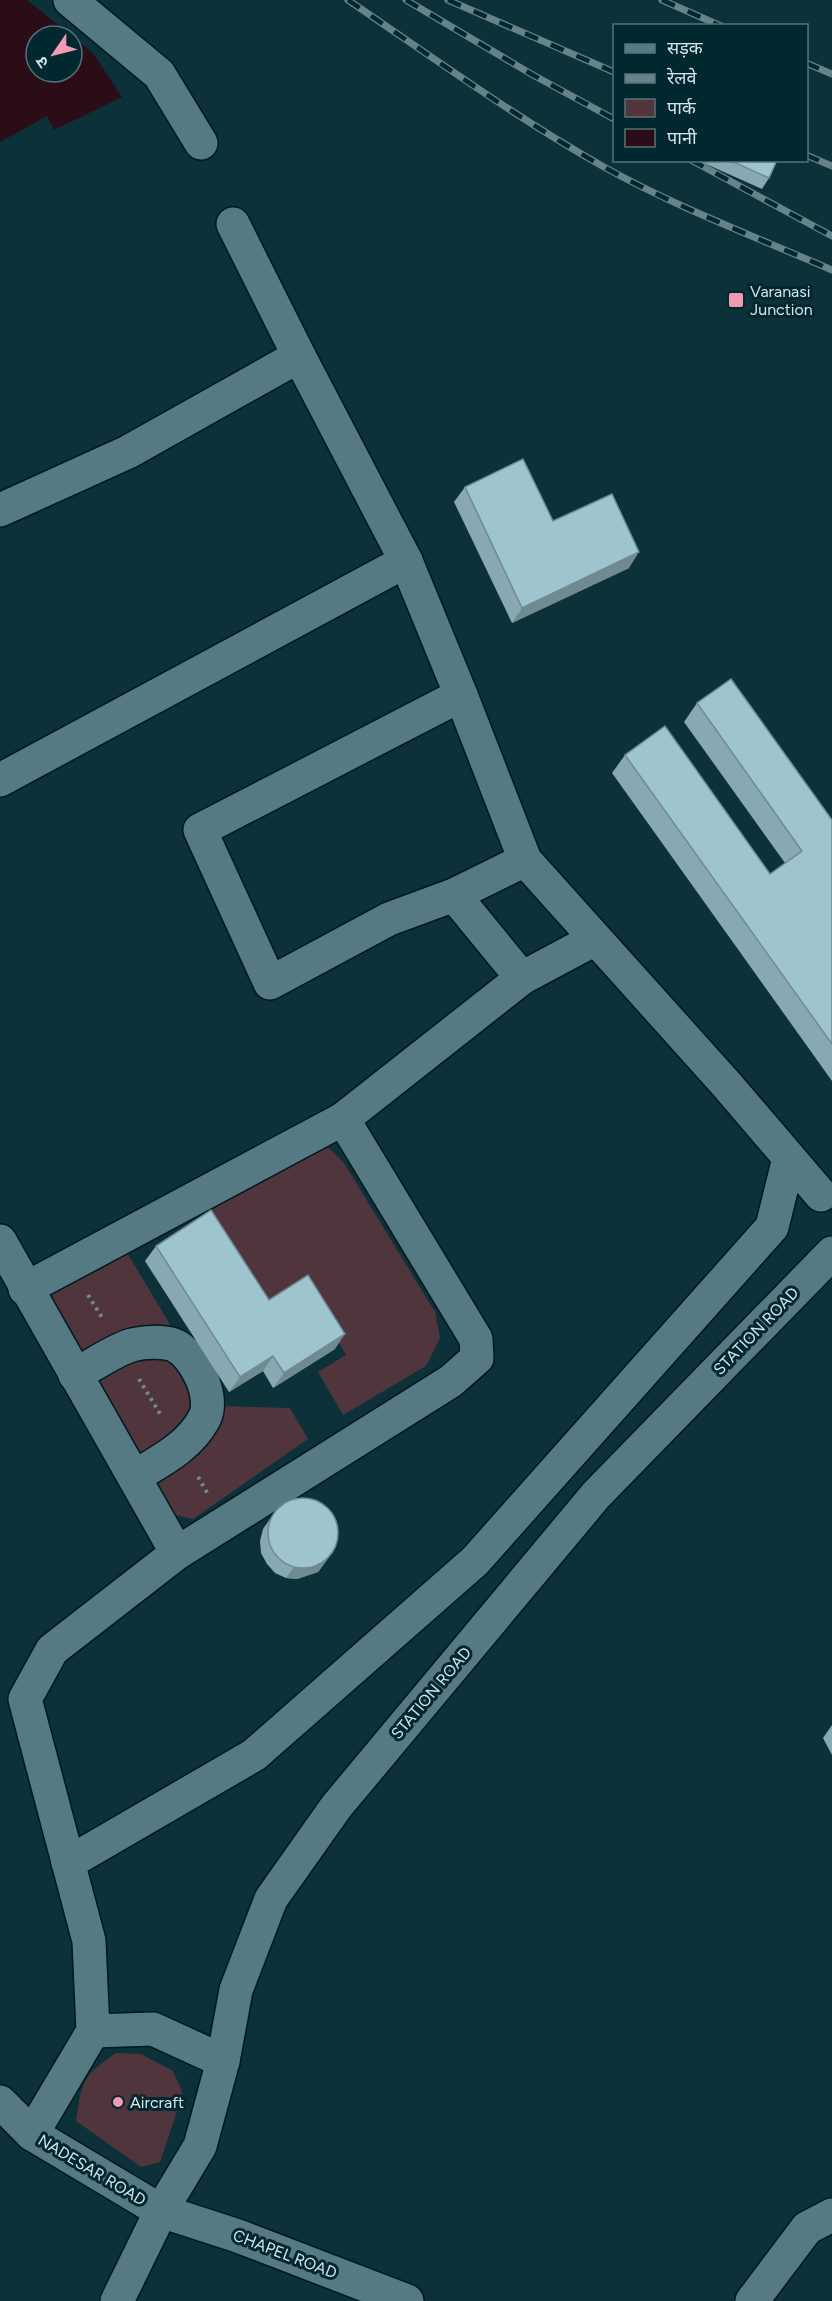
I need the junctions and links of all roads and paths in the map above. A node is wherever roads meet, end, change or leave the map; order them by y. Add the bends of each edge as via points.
1 (70, 0) edge
2 (201, 143) dead end
3 (233, 224) dead end
4 (299, 356) junction
5 (0, 510) edge
6 (406, 561) junction
7 (461, 695) junction
8 (0, 780) edge
9 (525, 860) junction
10 (454, 895) junction
11 (595, 939) junction
12 (522, 978) junction
13 (343, 1119) junction
14 (789, 1158) junction
15 (821, 1195) dead end
16 (0, 1241) edge
17 (832, 1253) edge
18 (71, 1265) junction
19 (26, 1289) junction
20 (122, 1350) junction
21 (75, 1375) junction
22 (181, 1448) junction
23 (134, 1477) junction
24 (226, 1522) junction
25 (177, 1553) junction
26 (68, 1863) junction
27 (93, 2031) junction
28 (223, 2061) junction
29 (0, 2102) edge
30 (32, 2134) junction
31 (160, 2211) junction
32 (832, 2215) edge
33 (117, 2301) edge
34 (407, 2301) edge
35 (752, 2301) edge

1 - 2 street via 159,74
3 - 4 street
4 - 5 street via 128,452
4 - 6 street
6 - 7 street
6 - 8 street
7 - 9 street
7 - 10 street via 200,830 270,982 389,919
9 - 10 street
9 - 11 street
10 - 12 street
11 - 12 street
11 - 14 street
12 - 13 street
13 - 18 street
13 - 24 street via 476,1339 477,1358 451,1381
14 - 15 street
14 - 26 street via 772,1227 475,1561 254,1755
16 - 19 street
17 - 28 street, STATION ROAD via 596,1495 336,1807 270,1899 236,1990
18 - 19 street
18 - 20 path
19 - 21 street
20 - 21 street
20 - 22 path
20 - 22 street via 132,1345 174,1345 190,1358 208,1391 206,1418
21 - 23 street
22 - 23 street
22 - 24 path
23 - 25 street
24 - 25 street
25 - 26 street via 52,1650 25,1699
26 - 27 street via 89,1941
27 - 28 street via 153,2029
27 - 30 street
28 - 31 street, STATION ROAD via 200,2146
29 - 30 street, NADESAR ROAD
30 - 31 street, NADESAR ROAD
31 - 33 street, STATION ROAD
31 - 34 street, CHAPEL ROAD via 238,2236
32 - 35 street via 807,2228

